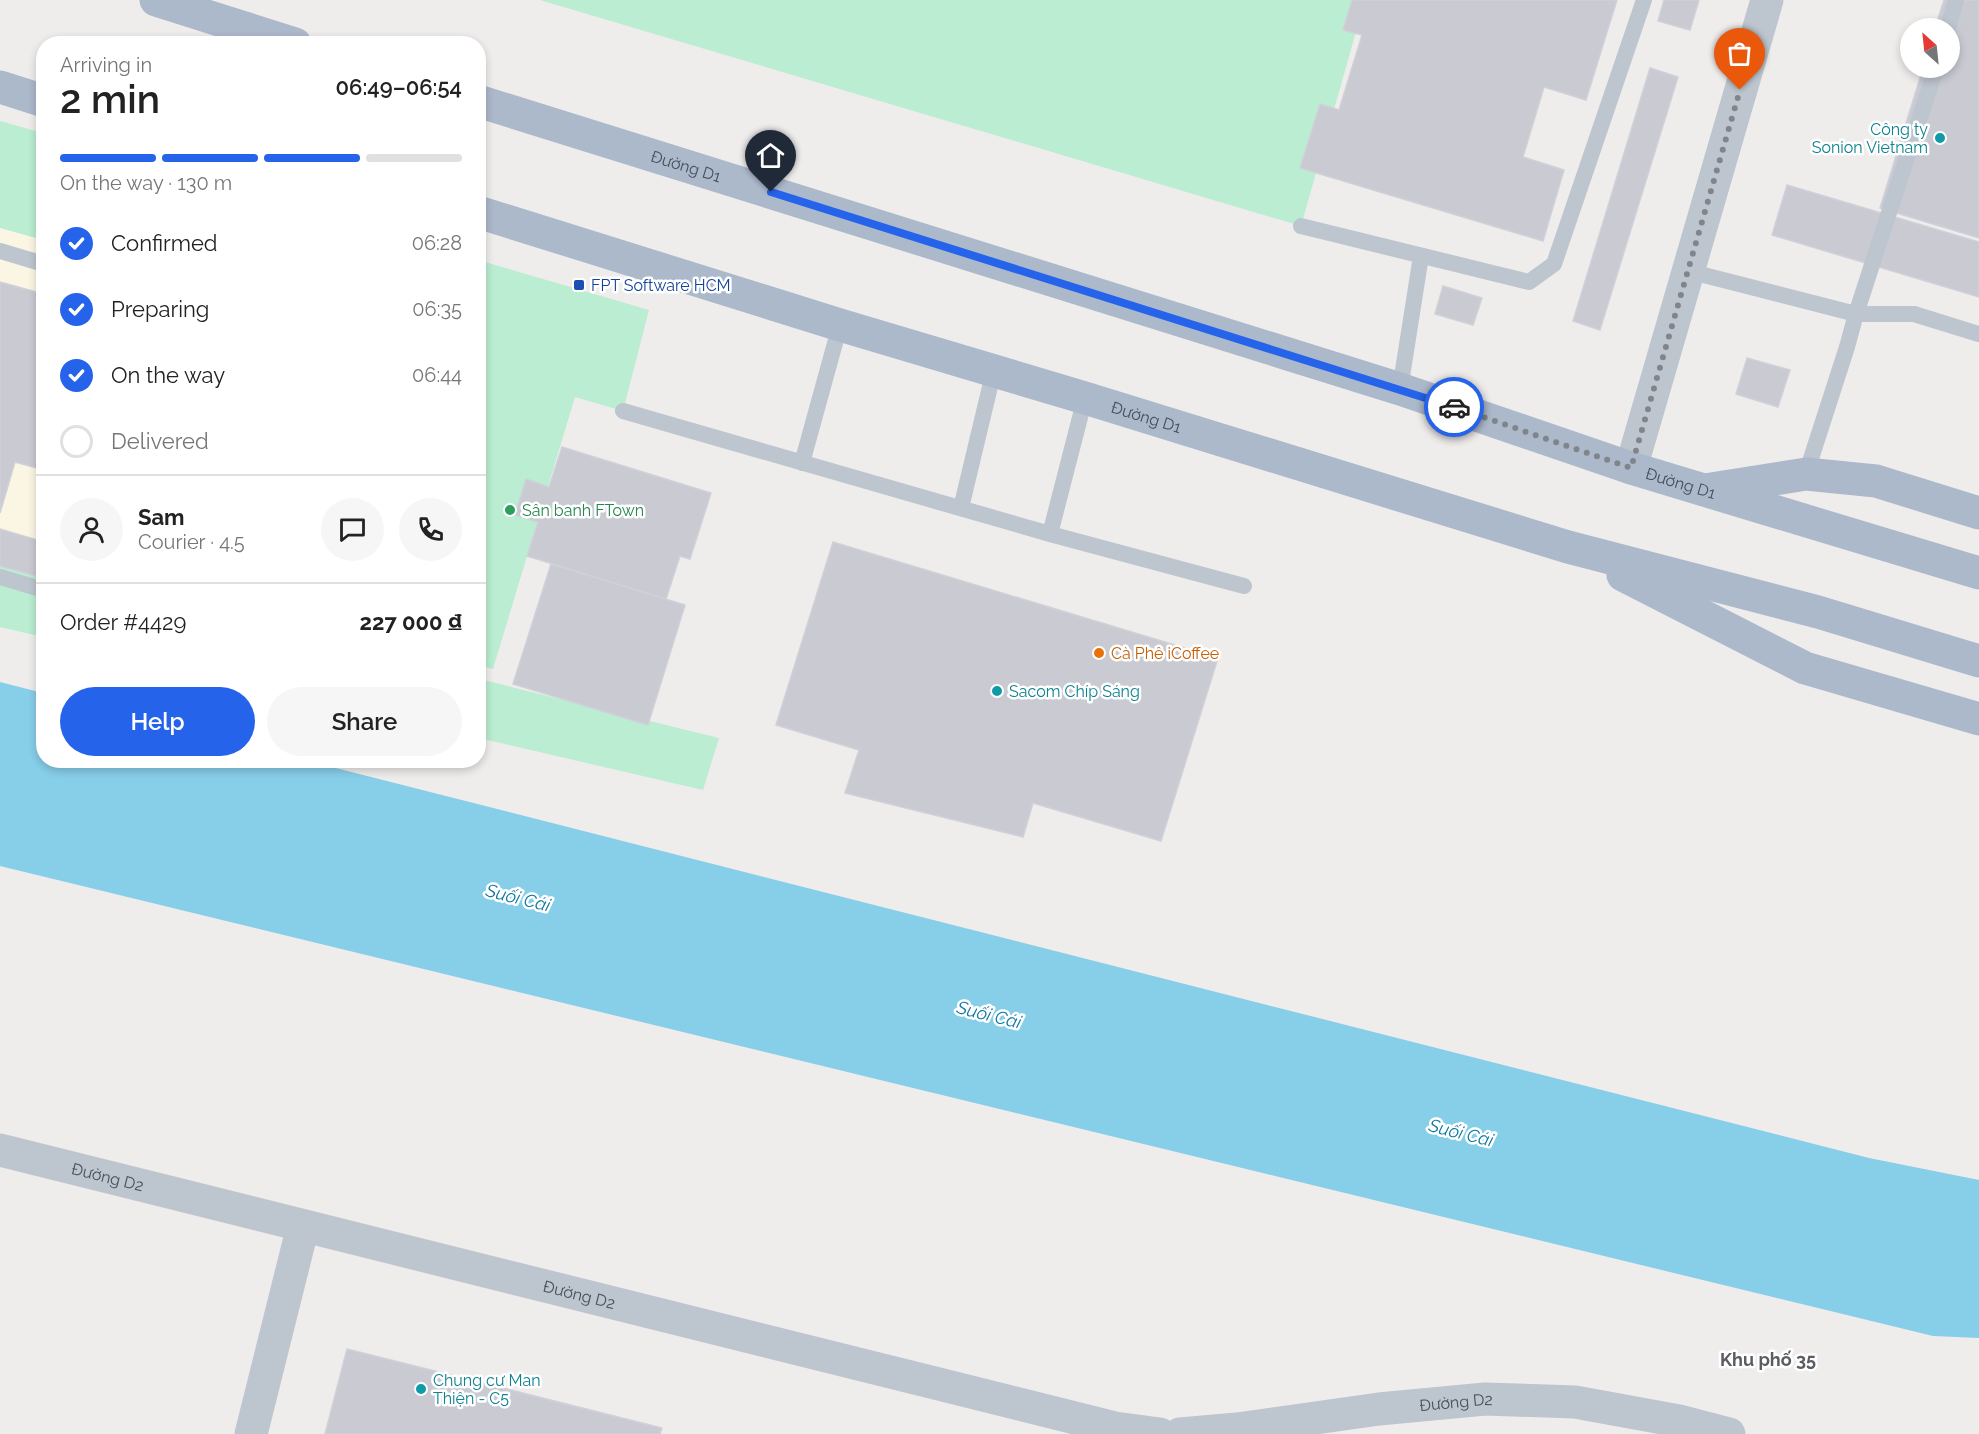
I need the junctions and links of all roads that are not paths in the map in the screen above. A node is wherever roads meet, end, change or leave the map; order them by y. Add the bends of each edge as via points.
1 (156, 0) edge
2 (1644, 0) edge
3 (1767, 0) edge
4 (1956, 0) edge
5 (1951, 18) edge
6 (270, 36) edge
7 (0, 64) edge
8 (36, 75) edge
9 (1933, 78) edge
10 (0, 87) edge
11 (36, 98) edge
12 (486, 103) edge
13 (486, 214) edge
14 (1301, 226) dead end
15 (0, 251) edge
16 (1421, 255) junction
17 (36, 262) edge
18 (1688, 271) junction
19 (1856, 314) junction
20 (840, 325) junction
21 (1979, 334) edge
22 (994, 370) junction
23 (1400, 389) junction
24 (1085, 398) junction
25 (623, 411) dead end
26 (802, 463) junction
27 (1631, 468) junction
28 (1806, 474) junction
29 (1703, 490) junction
30 (961, 508) junction
31 (1979, 513) edge
32 (1050, 534) junction
33 (1568, 547) junction
34 (1979, 573) edge
35 (0, 577) edge
36 (1244, 586) dead end
37 (36, 588) edge
38 (1979, 661) edge
39 (1979, 718) edge
40 (0, 1150) edge
41 (303, 1226) junction
42 (251, 1434) edge
43 (1160, 1434) edge
44 (1180, 1434) edge
45 (1729, 1434) edge

1 - 6 main road
2 - 16 lane via 1554,264 1529,282
3 - 18 street
4 - 5 lane
7 - 8 main road
9 - 19 lane
10 - 11 main road
12 - 23 main road, Đường D1
13 - 20 main road, Đường D1
14 - 16 lane
15 - 17 lane
16 - 23 lane
18 - 19 lane
18 - 27 street
19 - 21 lane via 1914,314
19 - 28 lane
20 - 22 main road, Đường D1
20 - 26 lane
22 - 24 main road, Đường D1
22 - 30 lane
23 - 27 main road, Đường D1
24 - 32 lane
24 - 33 main road, Đường D1
25 - 26 lane
26 - 30 lane
27 - 29 main road, Đường D1
28 - 29 main road
28 - 31 main road via 1876,481
29 - 34 main road, Đường D1
30 - 32 lane
32 - 36 lane
33 - 38 main road, Đường D1 via 1818,612
33 - 39 main road via 1805,668
35 - 37 lane
40 - 41 street, Đường D2
41 - 42 street
41 - 43 street, Đường D2 via 1115,1428
44 - 45 street, Đường D2 via 1485,1399 1575,1402

